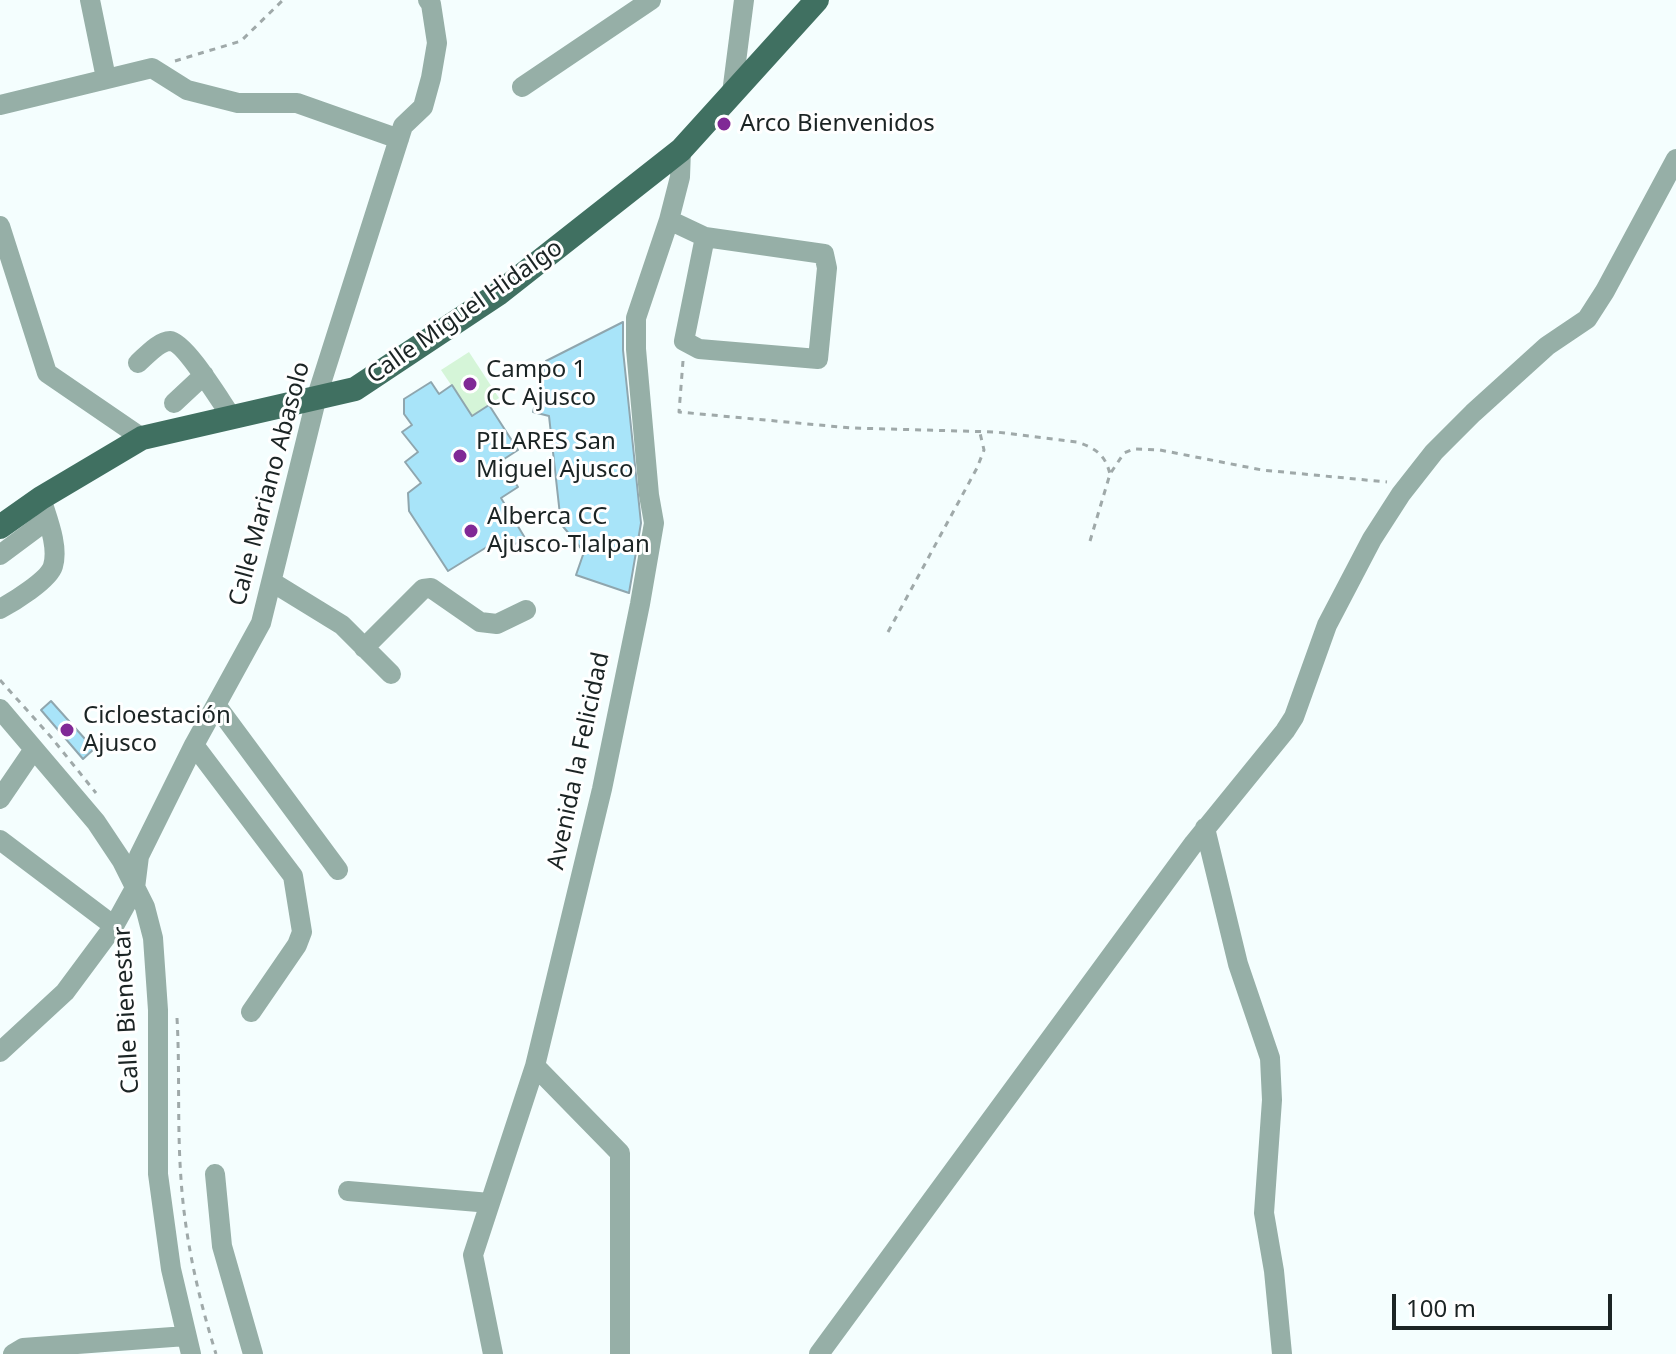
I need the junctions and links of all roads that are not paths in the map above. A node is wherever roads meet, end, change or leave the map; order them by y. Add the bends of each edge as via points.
1 (90, 0) edge
2 (651, 0) edge
3 (744, 0) edge
4 (817, 0) edge
5 (436, 1) edge
6 (106, 78) junction
7 (522, 87) dead end
8 (732, 93) junction
9 (0, 105) edge
10 (399, 139) junction
11 (681, 150) junction
12 (1676, 159) edge
13 (669, 220) junction
14 (0, 226) edge
15 (705, 237) junction
16 (138, 363) dead end
17 (204, 375) junction
18 (317, 396) junction
19 (174, 403) dead end
20 (231, 416) junction
21 (142, 438) junction
22 (44, 509) junction
23 (0, 527) edge
24 (0, 555) edge
25 (272, 582) junction
26 (0, 609) edge
27 (526, 610) dead end
28 (364, 648) junction
29 (391, 674) dead end
30 (216, 705) junction
31 (0, 709) edge
32 (194, 745) junction
33 (34, 749) junction
34 (0, 799) edge
35 (1205, 828) junction
36 (0, 840) edge
37 (338, 870) dead end
38 (135, 888) junction
39 (114, 926) junction
40 (251, 1012) dead end
41 (0, 1052) edge
42 (535, 1066) junction
43 (215, 1174) dead end
44 (348, 1191) dead end
45 (490, 1203) junction
46 (189, 1345) edge
47 (108, 1348) edge
48 (18, 1351) edge
49 (253, 1354) edge
50 (493, 1354) edge
51 (620, 1354) edge
52 (819, 1354) edge
53 (1282, 1354) edge

1 - 6 street
2 - 7 street
3 - 8 street
4 - 8 main road, Calle Miguel Hidalgo
5 - 10 street, Calle Mariano Abasolo via 437,43 423,107 403,126
6 - 9 street
6 - 10 street via 152,68 187,90 238,103 297,103
8 - 11 main road, Calle Miguel Hidalgo
10 - 18 street, Calle Mariano Abasolo
11 - 13 street, Avenida la Felicidad
11 - 18 main road, Calle Miguel Hidalgo via 498,294 355,389
12 - 35 street via 1587,319 1547,346 1473,413 1406,487 1327,625 1294,717
13 - 15 street
13 - 42 street, Avenida la Felicidad via 636,318 654,523 602,789
14 - 21 street via 47,373
15 - 15 street via 824,254 818,359 699,349 684,341
16 - 17 street via 167,341 175,342
17 - 19 street
17 - 20 street
18 - 20 main road, Calle Miguel Hidalgo
18 - 25 street, Calle Mariano Abasolo
20 - 21 main road, Calle Miguel Hidalgo
21 - 22 main road, Calle Miguel Hidalgo
22 - 23 main road, Calle Miguel Hidalgo
22 - 24 street
22 - 26 street via 53,566
25 - 28 street via 342,625
25 - 30 street, Calle Mariano Abasolo via 261,623
27 - 28 street via 497,624 480,622 431,588 423,589
28 - 29 street
30 - 32 street, Calle Mariano Abasolo
30 - 37 street
31 - 33 street, Calle Bienestar
32 - 38 street, Calle Mariano Abasolo via 139,856
32 - 40 street via 293,876 302,932
33 - 34 street
33 - 38 street, Calle Bienestar via 96,822
35 - 52 street
35 - 53 street via 1238,964 1270,1058 1264,1213
36 - 39 street
38 - 39 street, Calle Mariano Abasolo
38 - 46 street, Calle Bienestar via 153,938 158,1174 171,1269
39 - 41 street, Calle Mariano Abasolo via 65,992
42 - 45 street, Avenida la Felicidad
42 - 51 street via 620,1153
43 - 49 street via 222,1246
44 - 45 street
45 - 50 street, Avenida la Felicidad via 473,1255
46 - 47 street
47 - 48 street

